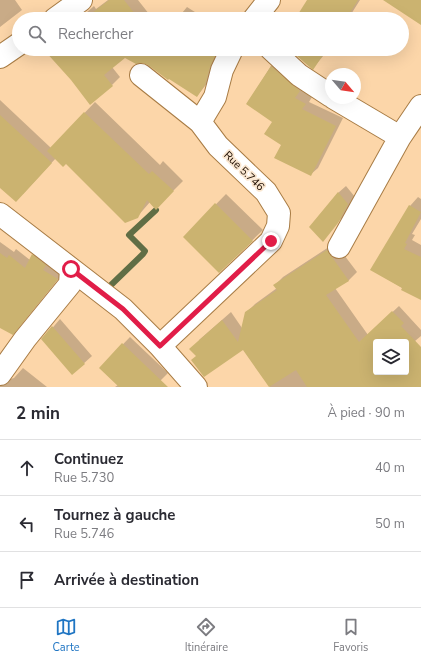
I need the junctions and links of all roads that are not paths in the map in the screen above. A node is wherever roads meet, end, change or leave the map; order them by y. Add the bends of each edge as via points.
1 (81, 0) edge
2 (269, 0) edge
3 (65, 12) edge
4 (260, 12) edge
5 (12, 49) edge
6 (229, 56) edge
7 (279, 56) edge
8 (0, 57) edge
9 (142, 75) dead end
10 (325, 92) edge
11 (344, 104) edge
12 (421, 106) edge
13 (200, 122) junction
14 (400, 137) junction
15 (0, 214) edge
16 (339, 247) dead end
17 (71, 269) junction
18 (160, 346) junction
19 (0, 374) edge
20 (196, 387) edge

1 - 3 street
2 - 4 street
5 - 8 street
6 - 13 street via 215,97
7 - 10 street
9 - 13 street, Rue 5.746
11 - 14 street
12 - 14 street
13 - 18 street, Rue 5.746 via 218,146 266,192 279,213 278,226 271,241
14 - 16 street
15 - 17 street
17 - 18 street via 123,309
17 - 19 street via 70,284 24,339
18 - 20 street

